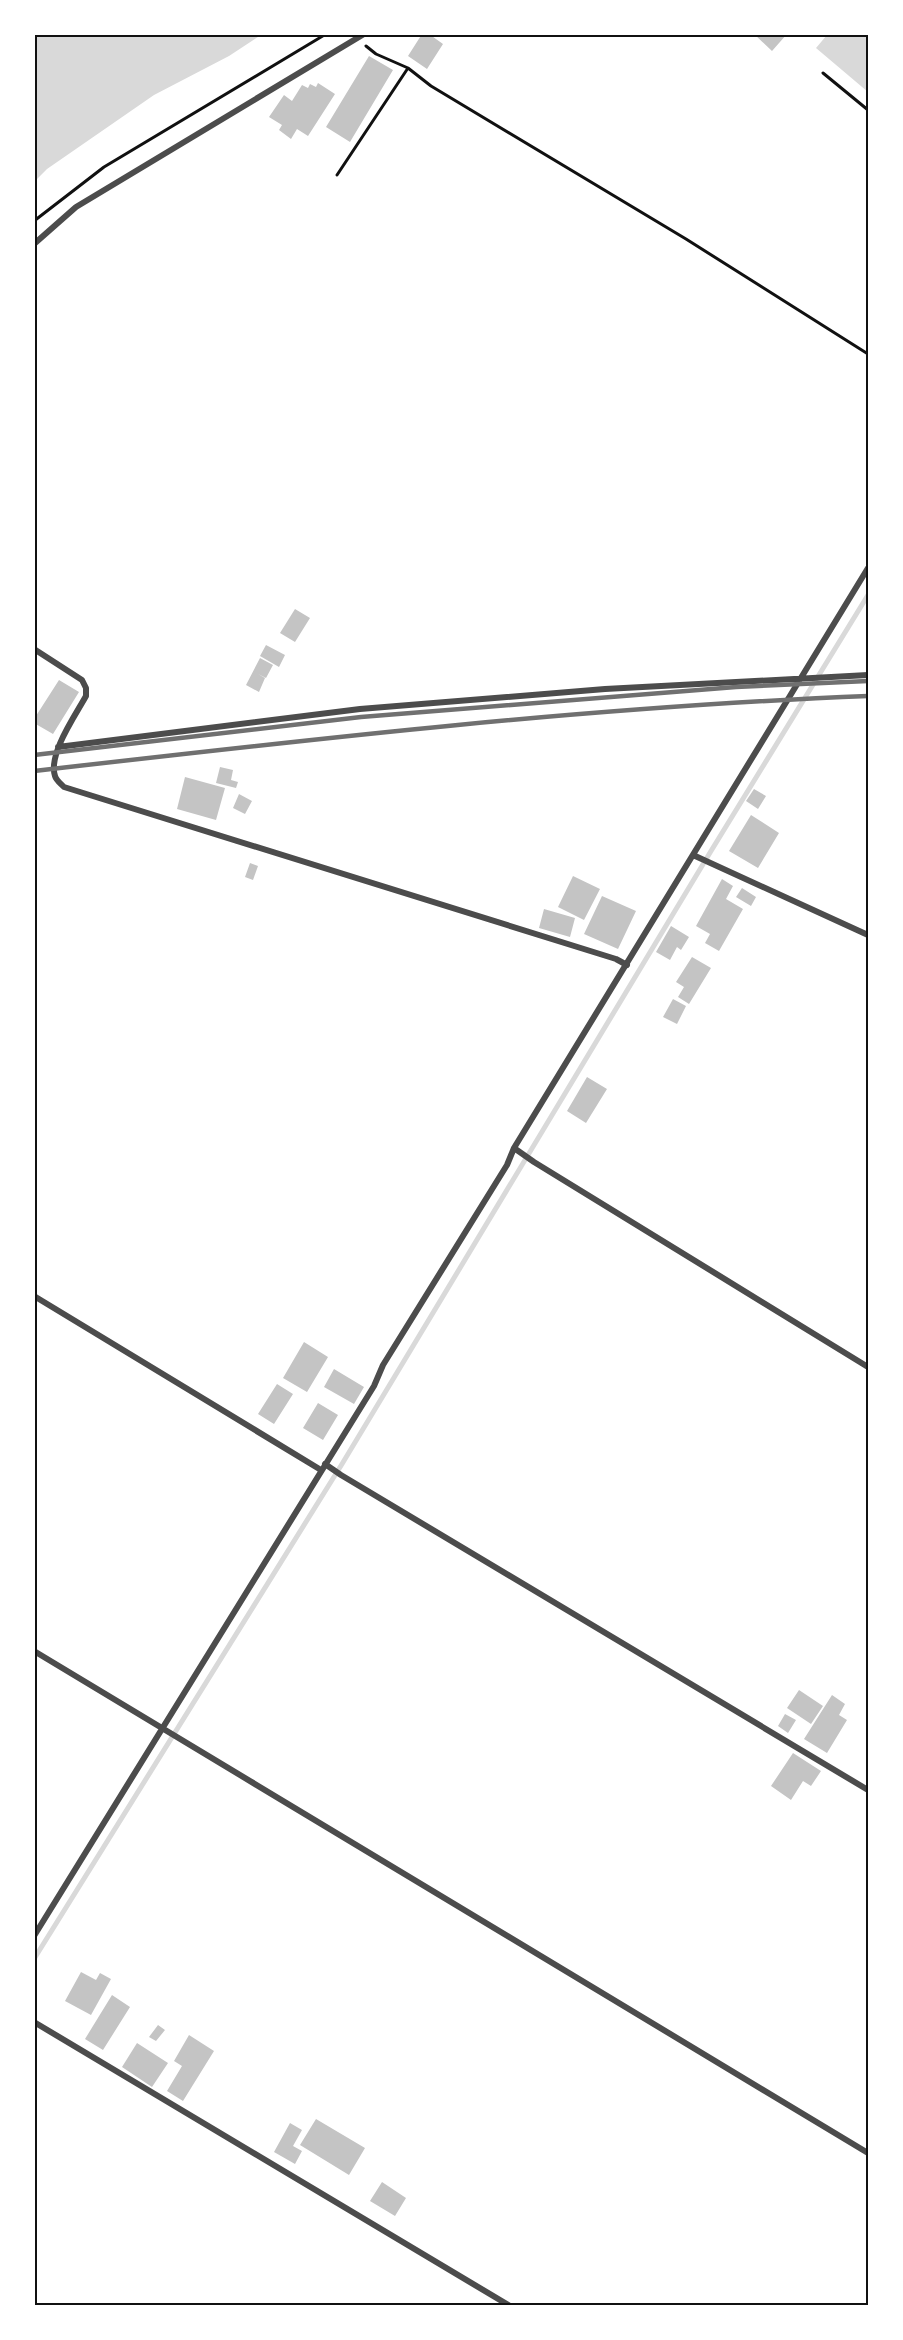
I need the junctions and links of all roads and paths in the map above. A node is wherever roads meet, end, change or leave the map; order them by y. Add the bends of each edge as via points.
1 (326, 34) edge
2 (364, 34) edge
3 (357, 40) junction
4 (408, 68) junction
5 (824, 73) dead end
6 (868, 110) edge
7 (337, 175) dead end
8 (34, 221) edge
9 (34, 244) edge
10 (868, 354) edge
11 (868, 568) edge
12 (34, 649) edge
13 (868, 675) edge
14 (804, 678) junction
15 (58, 747) junction
16 (696, 856) junction
17 (868, 935) edge
18 (627, 965) junction
19 (517, 1150) junction
20 (34, 1296) edge
21 (868, 1367) edge
22 (326, 1465) junction
23 (321, 1470) junction
24 (34, 1651) edge
25 (165, 1729) junction
26 (868, 1790) edge
27 (34, 1936) edge
28 (34, 2022) edge
29 (868, 2153) edge
30 (510, 2306) edge

1 - 8 path via 104,167
2 - 3 street
3 - 4 path via 376,54
3 - 9 street via 76,207
4 - 7 path
4 - 10 path via 431,86
5 - 6 path
11 - 14 street
12 - 15 street via 82,680 86,688 86,696
13 - 14 street
14 - 15 street via 360,709
14 - 16 street
15 - 18 street via 53,763 55,778 64,787
16 - 17 street
16 - 18 street
18 - 19 street
19 - 21 street
19 - 22 street via 383,1365
20 - 23 street
22 - 23 street
22 - 26 street
23 - 25 street
24 - 25 street
25 - 27 street
25 - 29 street
28 - 30 street

